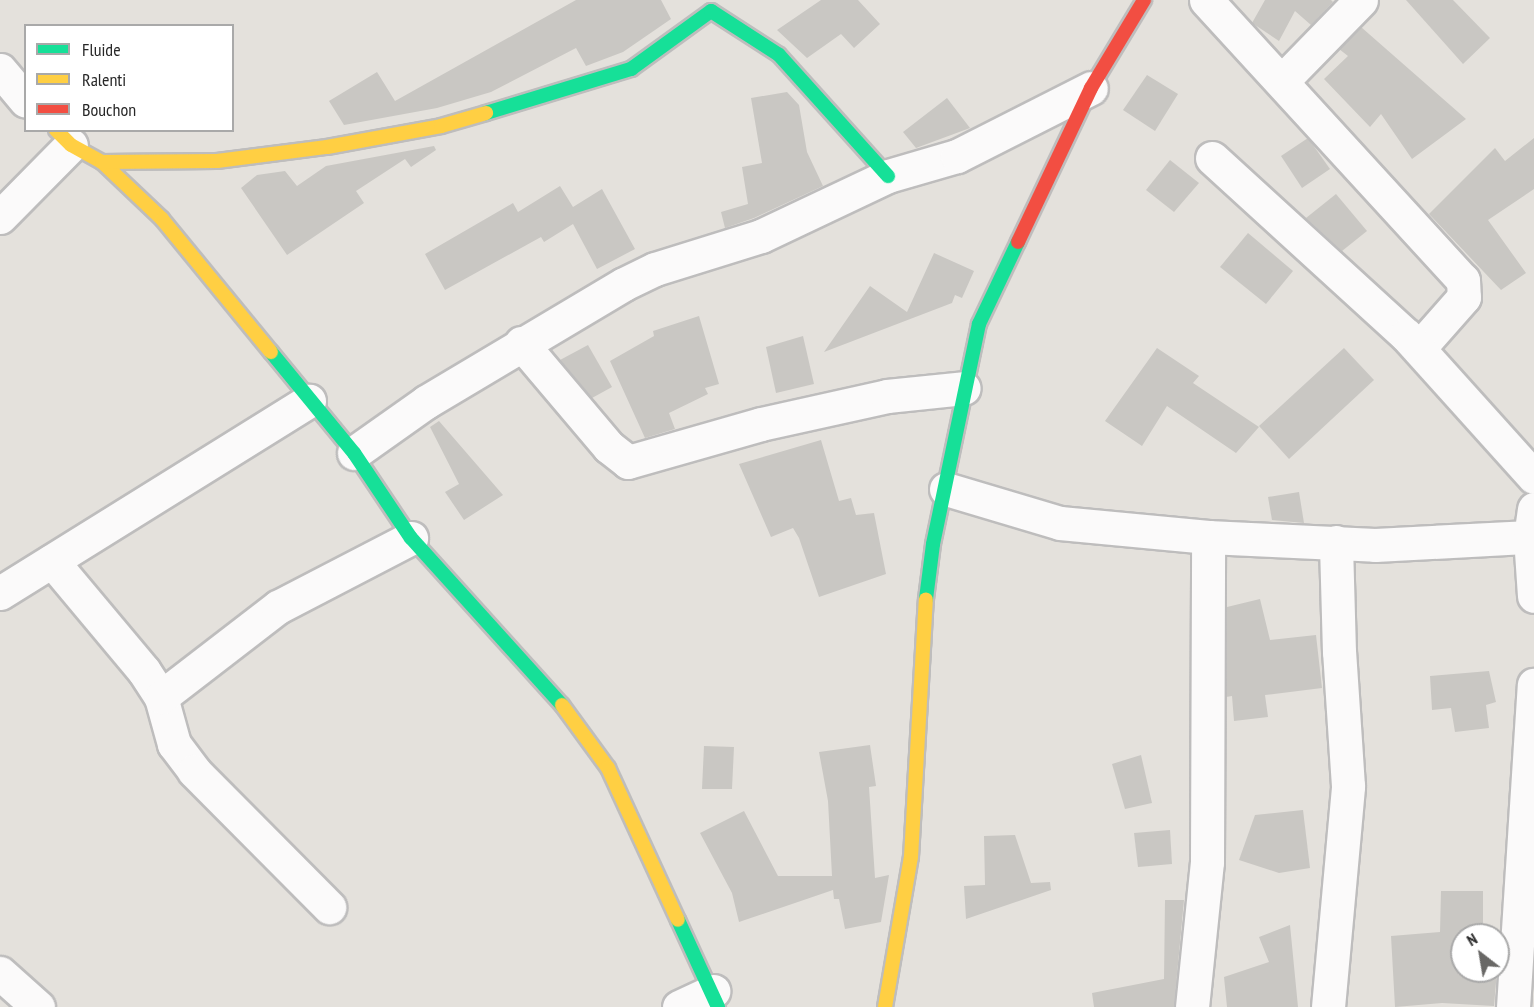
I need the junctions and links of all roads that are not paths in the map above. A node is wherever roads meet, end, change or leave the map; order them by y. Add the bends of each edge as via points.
1 (1144, 0) edge
2 (1206, 0) edge
3 (1361, 0) edge
4 (716, 5) edge
5 (0, 69) edge
6 (1282, 81) junction
7 (1091, 88) junction
8 (24, 99) edge
9 (63, 138) edge
10 (1212, 158) dead end
11 (102, 162) junction
12 (888, 176) junction
13 (0, 217) edge
14 (521, 343) junction
15 (1419, 348) junction
16 (964, 388) junction
17 (309, 401) junction
18 (354, 453) junction
19 (1534, 477) edge
20 (946, 489) junction
21 (1532, 523) edge
22 (1208, 537) junction
23 (411, 538) junction
24 (1336, 542) junction
25 (52, 561) junction
26 (1534, 581) edge
27 (0, 593) edge
28 (1534, 684) edge
29 (160, 697) junction
30 (329, 907) dead end
31 (0, 973) edge
32 (716, 999) edge
33 (38, 1007) edge
34 (679, 1007) edge
35 (885, 1007) edge
36 (1192, 1007) edge
37 (1328, 1007) edge
38 (1513, 1007) edge

1 - 7 street
2 - 6 street
3 - 6 street
4 - 11 street via 662,50 631,69 593,84 441,126 327,147 217,161
4 - 12 street via 779,55
5 - 8 street
6 - 15 street via 1463,280 1464,297
7 - 12 street via 957,156
7 - 16 street via 979,324
9 - 11 street
9 - 13 street
10 - 15 street
11 - 17 street via 162,219
12 - 14 street via 761,236 655,269
14 - 16 street via 609,447 628,462 761,424 876,398
14 - 18 street
15 - 19 street
16 - 20 street
17 - 18 street
17 - 25 street
18 - 23 street
20 - 22 street via 1060,522
20 - 35 street via 925,604 921,731 911,857
21 - 24 street via 1426,544
21 - 26 street
22 - 24 street
22 - 36 street via 1206,862
23 - 29 street via 278,607
23 - 32 street via 563,706 608,768
24 - 37 street via 1348,786
25 - 27 street
25 - 29 street via 123,644
28 - 38 street
29 - 30 street via 174,744 194,771
31 - 33 street
32 - 34 street

